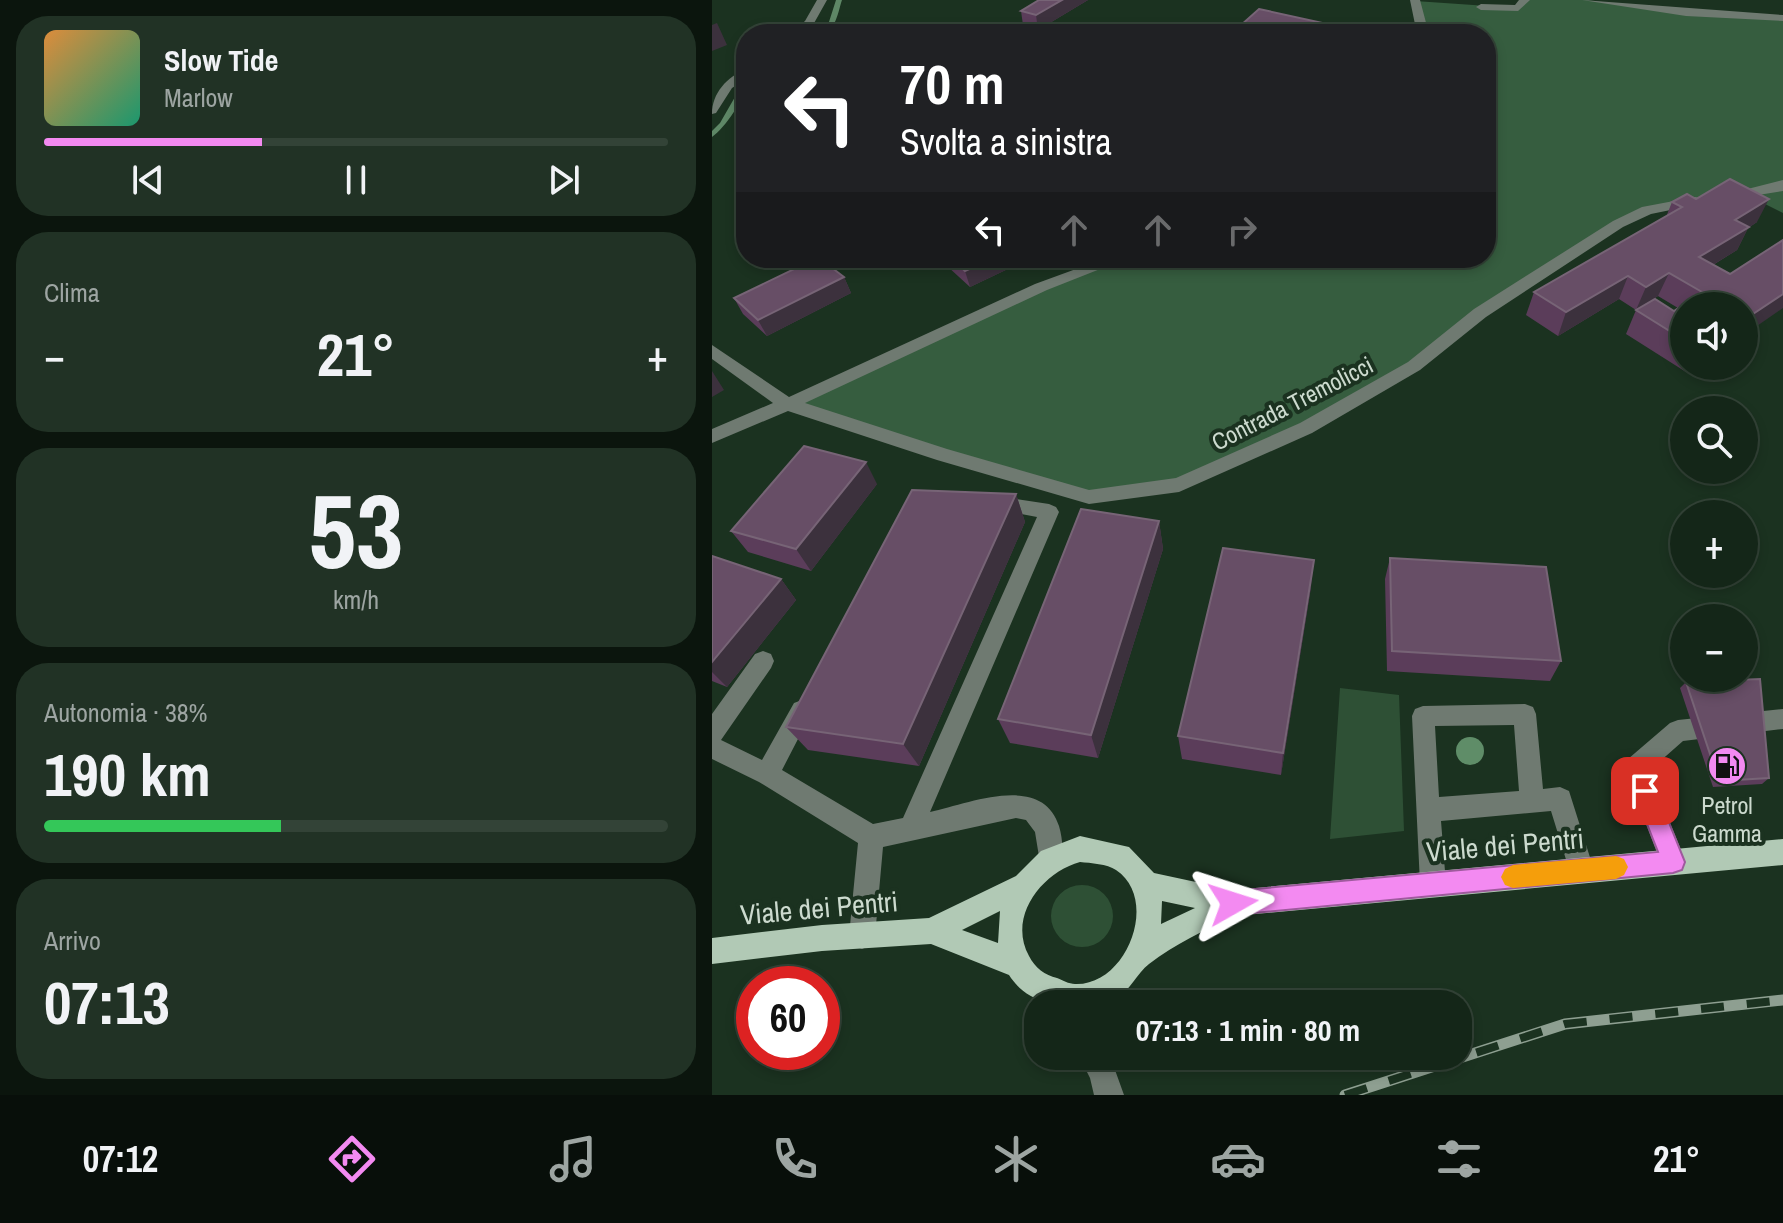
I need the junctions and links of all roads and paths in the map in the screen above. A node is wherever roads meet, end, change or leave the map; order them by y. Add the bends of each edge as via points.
1 (822, 0) edge
2 (1415, 0) edge
3 (1525, 0) edge
4 (1587, 0) edge
5 (1481, 7) dead end
6 (1783, 18) edge
7 (808, 24) edge
8 (1421, 24) edge
9 (736, 80) edge
10 (712, 110) edge
11 (1783, 184) edge
12 (1093, 268) edge
13 (712, 351) edge
14 (787, 404) junction
15 (712, 436) edge
16 (971, 498) edge
17 (763, 661) dead end
18 (812, 693) edge
19 (1783, 719) edge
20 (712, 733) edge
21 (712, 747) edge
22 (767, 774) junction
23 (1532, 802) junction
24 (1428, 810) junction
25 (911, 828) junction
26 (871, 837) junction
27 (1783, 852) edge
28 (1050, 860) junction
29 (1673, 862) junction
30 (1581, 870) junction
31 (1145, 884) junction
32 (1433, 884) junction
33 (1023, 886) junction
34 (1233, 903) junction
35 (931, 931) junction
36 (862, 936) junction
37 (712, 951) edge
38 (1141, 954) junction
39 (1017, 964) junction
40 (1044, 990) edge
41 (1115, 990) edge

1 - 7 street
2 - 8 street
3 - 5 street via 1518,8
4 - 6 street
9 - 10 street
11 - 14 street, Contrada Tremolicci via 1647,210 1618,224 1480,313 1414,366 1306,428 1179,485 1089,497
12 - 14 street
13 - 14 street, Contrada Tremolicci
14 - 15 street
16 - 25 street via 1049,512
17 - 20 street
18 - 22 street
19 - 29 street via 1678,731 1636,767
21 - 22 street
22 - 26 street
23 - 24 street
23 - 24 street via 1525,714 1423,716
23 - 30 street via 1560,799
24 - 32 street
25 - 26 street
25 - 28 street via 1016,806 1033,809 1047,828
26 - 36 street
27 - 29 main road, Viale dei Pentri
28 - 31 main road via 1097,849 1125,860
28 - 33 main road
29 - 30 main road, Viale dei Pentri
30 - 32 main road, Viale dei Pentri
31 - 34 main road, Viale dei Pentri
31 - 38 main road via 1151,926
32 - 34 main road, Viale dei Pentri
33 - 35 main road, Viale dei Pentri
33 - 39 main road via 1009,938
34 - 38 main road, Viale dei Pentri
35 - 36 main road, Viale dei Pentri
35 - 39 main road, Viale dei Pentri
36 - 37 main road, Viale dei Pentri
38 - 41 main road
39 - 40 main road

